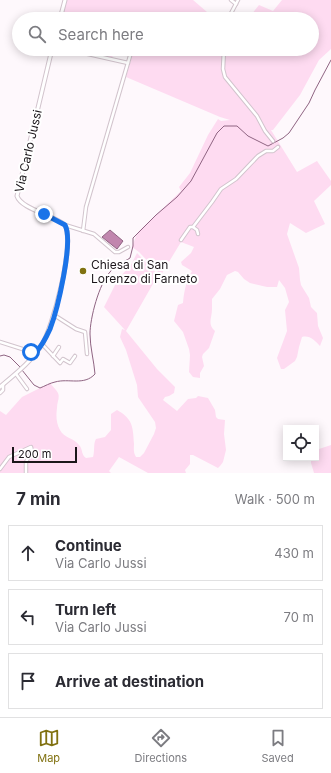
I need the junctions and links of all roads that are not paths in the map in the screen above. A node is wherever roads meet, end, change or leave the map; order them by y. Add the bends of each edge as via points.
1 (65, 0) edge
2 (231, 0) edge
3 (238, 0) edge
4 (236, 4) junction
5 (62, 12) edge
6 (232, 12) edge
7 (50, 56) edge
8 (97, 56) edge
9 (130, 56) edge
10 (223, 56) edge
11 (128, 63) junction
12 (273, 140) dead end
13 (278, 147) dead end
14 (65, 225) junction
15 (193, 227) junction
16 (83, 231) junction
17 (198, 234) dead end
18 (181, 240) dead end
19 (128, 247) dead end
20 (54, 315) junction
21 (0, 342) edge
22 (42, 344) junction
23 (59, 347) dead end
24 (35, 353) junction
25 (87, 354) dead end
26 (53, 356) junction
27 (75, 356) dead end
28 (17, 373) junction
29 (3, 384) junction
30 (0, 387) edge
31 (27, 389) dead end
32 (0, 393) edge
33 (0, 469) edge
34 (26, 473) edge

1 - 5 street
2 - 4 street
3 - 4 street
4 - 6 street
7 - 14 street, Via Carlo Jussi via 17,196 21,202
8 - 11 street
9 - 11 street
10 - 12 street via 222,69 225,77
11 - 16 street via 86,208
13 - 15 street via 258,156 236,179 221,189
14 - 16 street, Via Carlo Jussi
14 - 20 street via 68,234 67,248
15 - 17 street
15 - 18 street via 190,227
16 - 19 street, Via Carlo Jussi via 94,234 115,252
20 - 22 street
20 - 25 street via 85,332
21 - 24 street
22 - 24 street
22 - 26 street
23 - 26 street
24 - 28 street
26 - 27 street via 60,362 63,359 70,363
28 - 29 street
28 - 31 street
29 - 30 street
29 - 32 street
33 - 34 street via 9,457 31,447 32,451 26,462

